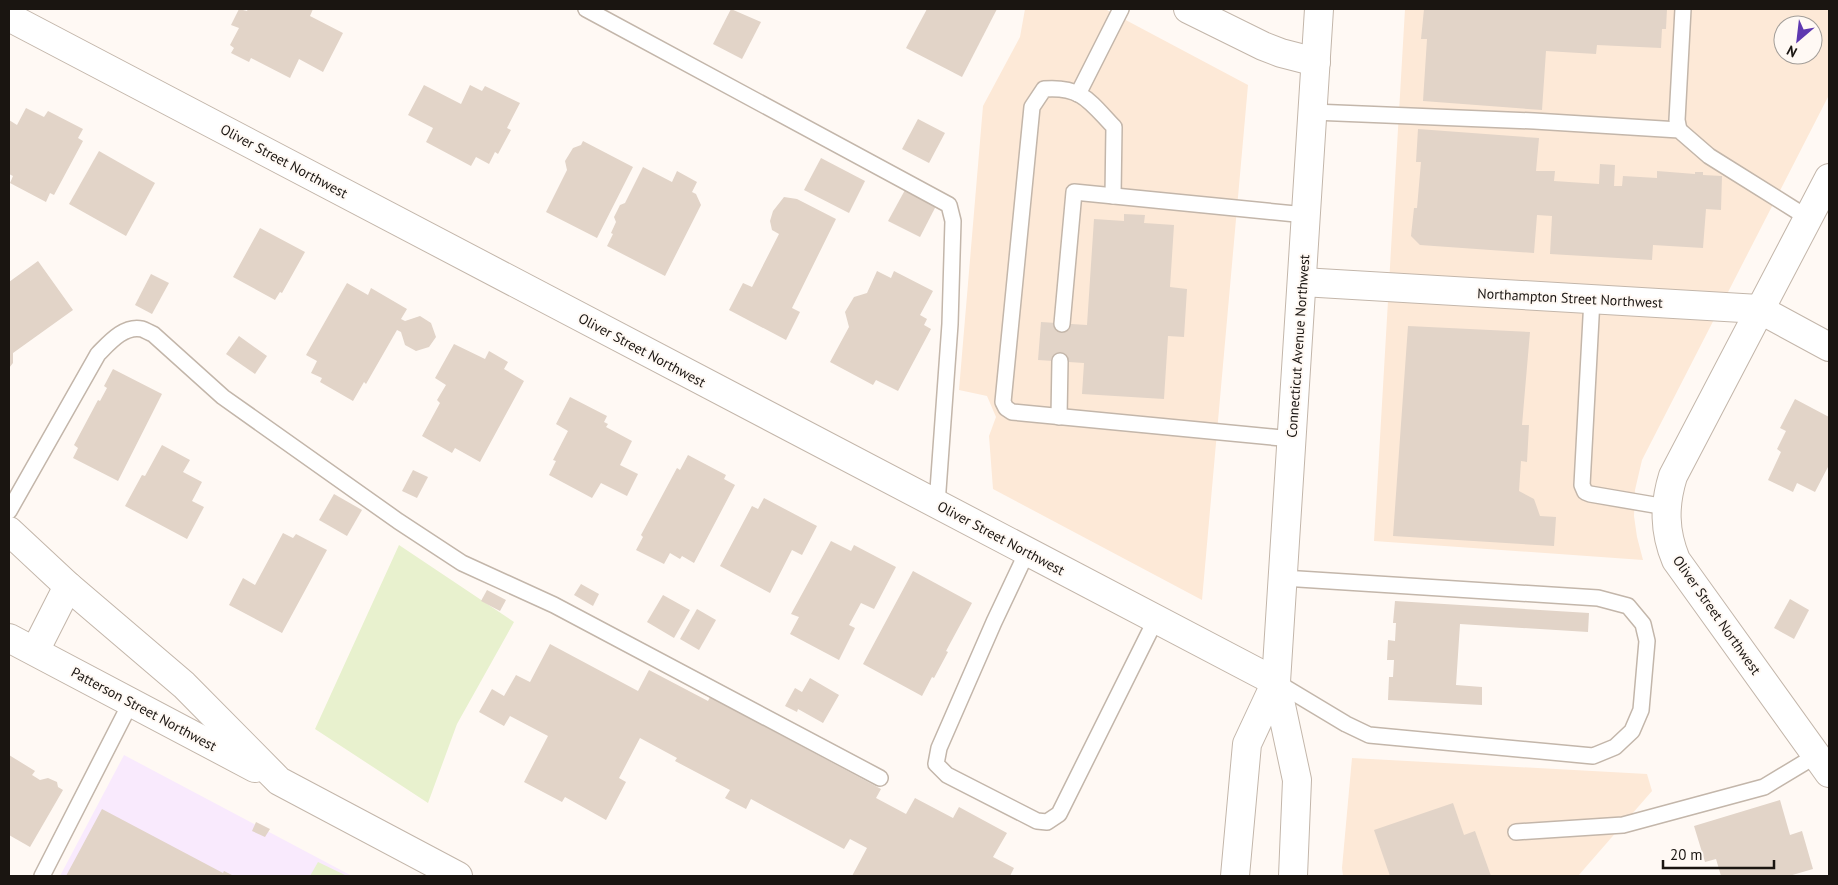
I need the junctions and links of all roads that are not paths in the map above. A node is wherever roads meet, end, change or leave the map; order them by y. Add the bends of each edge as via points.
1 (586, 9) edge
2 (1121, 9) edge
3 (1188, 9) edge
4 (1320, 9) edge
5 (1683, 9) edge
6 (9, 17) edge
7 (1316, 62) junction
8 (1078, 94) junction
9 (1313, 112) junction
10 (1679, 130) junction
11 (1829, 178) edge
12 (1113, 196) junction
13 (1306, 215) junction
14 (1808, 218) junction
15 (1302, 282) junction
16 (1592, 299) junction
17 (1759, 309) junction
18 (1062, 324) dead end
19 (1829, 347) edge
20 (1060, 362) dead end
21 (1059, 417) junction
22 (1292, 439) junction
23 (937, 504) junction
24 (1666, 507) junction
25 (9, 511) edge
26 (9, 531) edge
27 (1028, 552) junction
28 (1283, 578) junction
29 (68, 586) junction
30 (1156, 619) junction
31 (9, 638) edge
32 (35, 651) junction
33 (1276, 682) junction
34 (131, 702) junction
35 (1823, 764) edge
36 (880, 778) dead end
37 (279, 781) junction
38 (1516, 832) dead end
39 (42, 876) edge
40 (458, 876) edge
41 (1235, 876) edge
42 (1293, 876) edge

1 - 23 lane via 949,205 953,221 950,324
2 - 8 lane
3 - 7 street via 1263,46
4 - 7 street, Connecticut Avenue Northwest
5 - 10 lane
6 - 23 street, Oliver Street Northwest
7 - 9 street, Connecticut Avenue Northwest
8 - 12 lane via 1114,127
8 - 21 lane via 1062,88 1044,89 1032,107 1004,402 1012,412
9 - 10 lane
9 - 13 street, Connecticut Avenue Northwest
10 - 14 lane via 1709,156
11 - 14 street, Oliver Street Northwest
12 - 13 lane
12 - 18 lane via 1074,192
13 - 15 street, Connecticut Avenue Northwest
14 - 17 street, Oliver Street Northwest
15 - 16 street, Northampton Street Northwest
15 - 22 street, Connecticut Avenue Northwest
16 - 17 street, Northampton Street Northwest
16 - 24 lane via 1582,485 1590,494
17 - 19 street, Northampton Street Northwest
17 - 24 street, Oliver Street Northwest via 1673,476
20 - 21 lane
21 - 22 lane
22 - 28 street, Connecticut Avenue Northwest
23 - 27 street, Oliver Street Northwest
24 - 35 street, Oliver Street Northwest via 1667,530 1676,560
25 - 36 lane via 98,354 128,330 142,329 153,334 223,397 462,563 554,605
26 - 29 street
27 - 30 street, Oliver Street Northwest
27 - 30 lane via 939,748 936,764 947,775 1036,821 1047,822 1059,814
28 - 33 street, Connecticut Avenue Northwest
28 - 33 lane via 1598,598 1628,606 1643,624 1647,641 1641,710 1632,731 1616,747 1593,756 1369,736
29 - 32 street
29 - 37 street via 184,685
30 - 33 street, Oliver Street Northwest
31 - 32 street, Patterson Street Northwest
32 - 34 street, Patterson Street Northwest
33 - 41 street, Connecticut Avenue Northwest via 1247,744
33 - 42 street, Connecticut Avenue Northwest via 1297,780
34 - 37 street, Patterson Street Northwest
34 - 39 lane
35 - 38 lane via 1764,787 1623,825
37 - 40 street, Patterson Street Northwest

